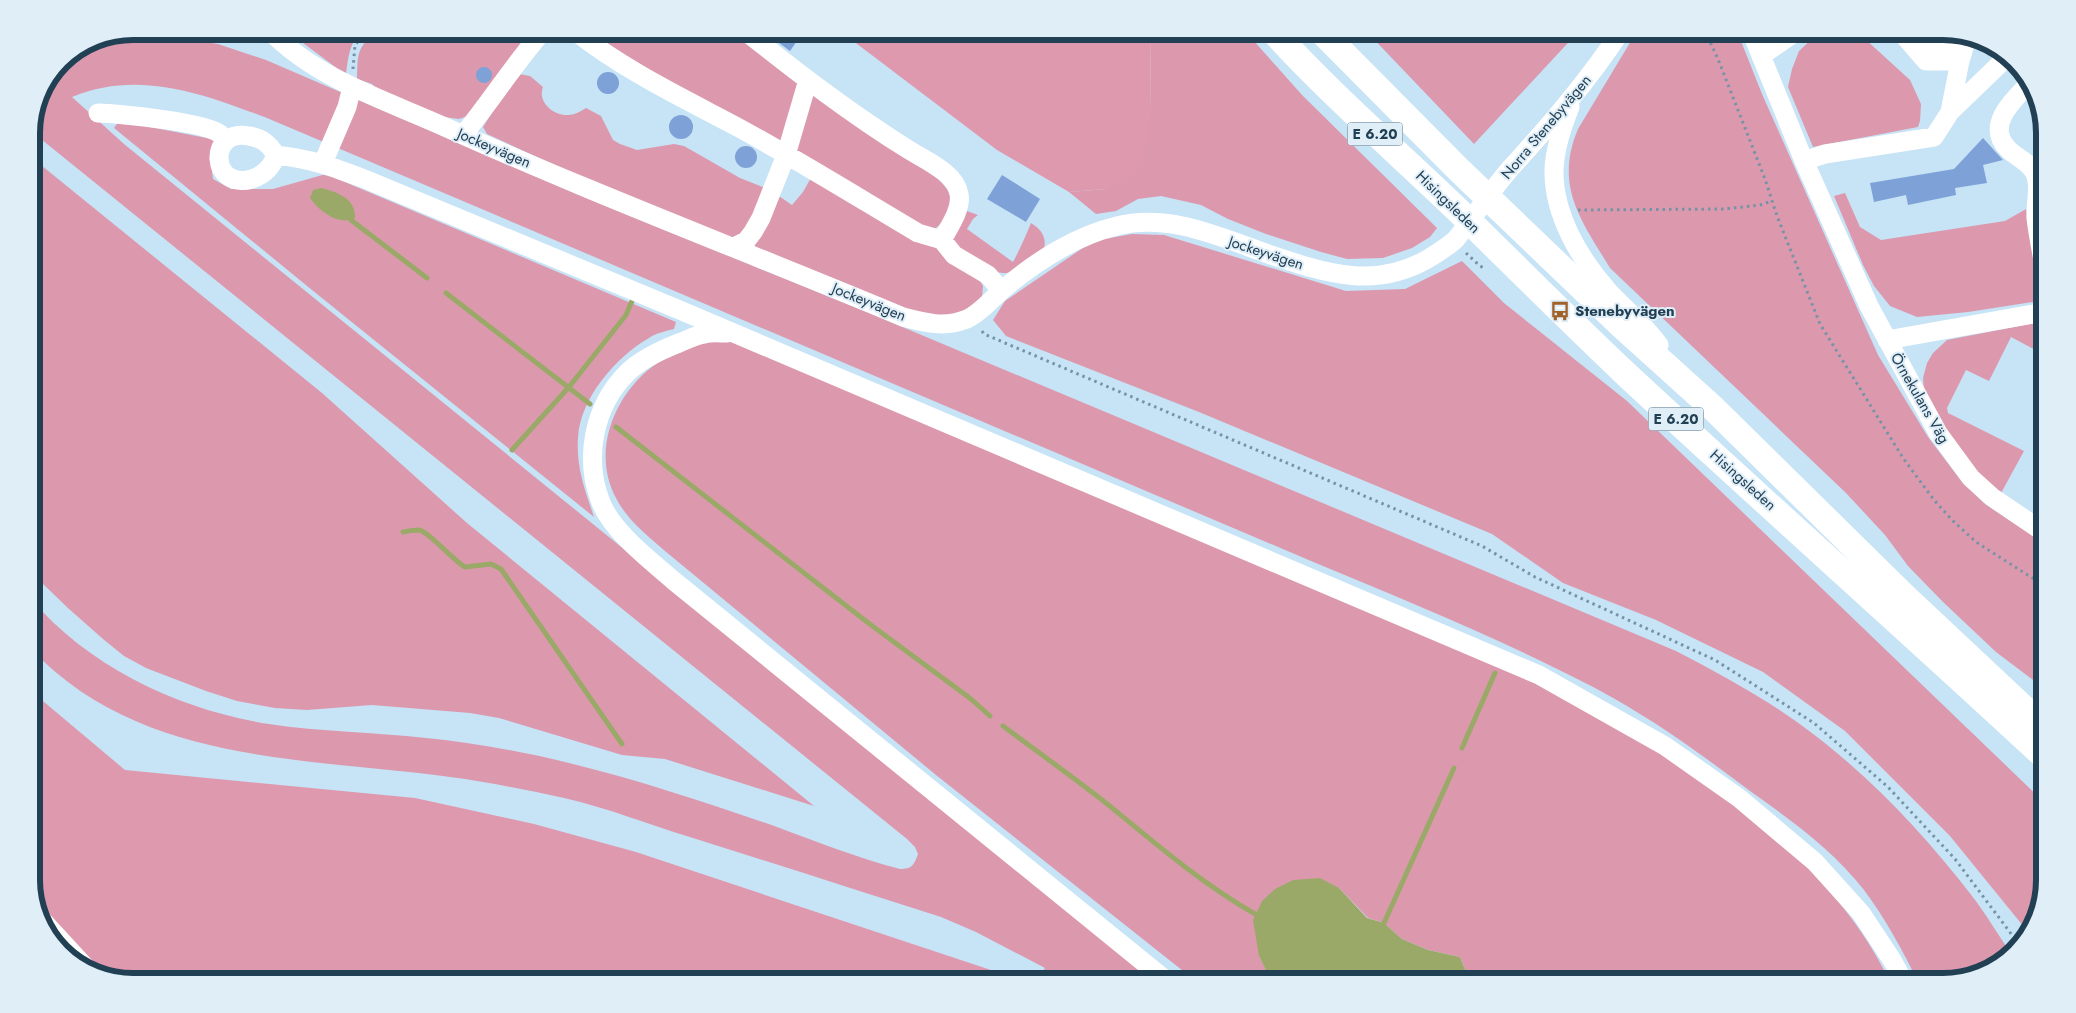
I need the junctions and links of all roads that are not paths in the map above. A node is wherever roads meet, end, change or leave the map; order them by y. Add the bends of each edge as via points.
1 (280, 40) edge
2 (535, 40) edge
3 (586, 40) edge
4 (757, 40) edge
5 (1282, 40) edge
6 (1330, 40) edge
7 (1614, 40) edge
8 (1755, 40) edge
9 (1784, 40) edge
10 (1908, 40) edge
11 (1925, 40) edge
12 (1952, 41) edge
13 (1965, 43) edge
14 (1761, 56) junction
15 (1960, 61) junction
16 (2002, 62) edge
17 (808, 80) junction
18 (352, 87) junction
19 (2024, 89) edge
20 (1574, 96) junction
21 (1950, 112) junction
22 (98, 113) dead end
23 (463, 135) junction
24 (225, 140) junction
25 (276, 155) junction
26 (786, 155) junction
27 (1804, 161) junction
28 (323, 163) junction
29 (2036, 177) edge
30 (1488, 197) junction
31 (1462, 231) junction
32 (942, 240) junction
33 (734, 247) junction
34 (1001, 290) junction
35 (2036, 314) edge
36 (728, 332) junction
37 (1887, 340) junction
38 (1676, 375) junction
39 (2036, 527) edge
40 (1895, 603) junction
41 (2036, 704) edge
42 (2036, 720) edge
43 (2036, 748) edge
44 (2036, 770) edge
45 (1157, 973) edge
46 (1899, 973) edge

1 - 18 street, Jockeyvägen via 297,56
2 - 23 street
3 - 26 street via 642,75
4 - 17 street
5 - 31 highway, Hisingsleden / E 6.20
6 - 30 highway, Hisingsleden / E 6.20
7 - 20 street, Norra Stenebyvägen
8 - 14 street, Örnekulans Väg
9 - 14 street
10 - 15 street via 1926,61
11 - 15 street via 1936,50
12 - 15 street
13 - 15 street
14 - 27 street, Örnekulans Väg
15 - 21 street
16 - 21 street
17 - 26 street
17 - 32 street via 879,132 944,172 956,184 959,202
18 - 23 street, Jockeyvägen
18 - 28 street via 347,108
19 - 29 street via 2003,113 1999,134 2009,150 2027,163
20 - 30 street, Norra Stenebyvägen
20 - 38 street via 1560,135 1554,169 1556,197 1562,214 1584,260 1657,343
21 - 27 street via 1934,137 1825,154
22 - 24 street via 195,126 220,134
23 - 33 street, Jockeyvägen
24 - 25 street via 234,136 258,138
24 - 25 street via 219,150 218,163 232,179 250,179 262,174 273,164
25 - 28 street
26 - 32 street via 918,232
26 - 33 street via 753,232 746,241
27 - 37 street, Örnekulans Väg via 1868,306
28 - 36 street
30 - 31 street, Norra Stenebyvägen
30 - 38 highway, Hisingsleden / E 6.20
31 - 34 street, Jockeyvägen via 1423,262 1400,271 1345,276 1317,270 1186,226 1128,223 1070,244
31 - 40 highway, Hisingsleden / E 6.20 via 1502,256 1636,382
32 - 34 street via 954,255 988,275
33 - 34 street, Jockeyvägen via 903,317 927,323 948,324 969,318
35 - 37 street, Örnekulans Väg
36 - 45 street via 704,334 661,350 627,373 614,390 596,424 593,460 600,501 609,517 644,555 674,581
36 - 46 street via 1408,618 1539,675 1578,696 1665,746 1739,798 1815,862 1862,913
37 - 39 street, Örnekulans Väg via 1938,433 1972,478 1992,498
38 - 40 highway, Hisingsleden / E 6.20 via 1714,408
40 - 41 highway
40 - 42 highway, Hisingsleden / E 6.20
40 - 43 highway, Hisingsleden / E 6.20
40 - 44 highway via 1943,682

